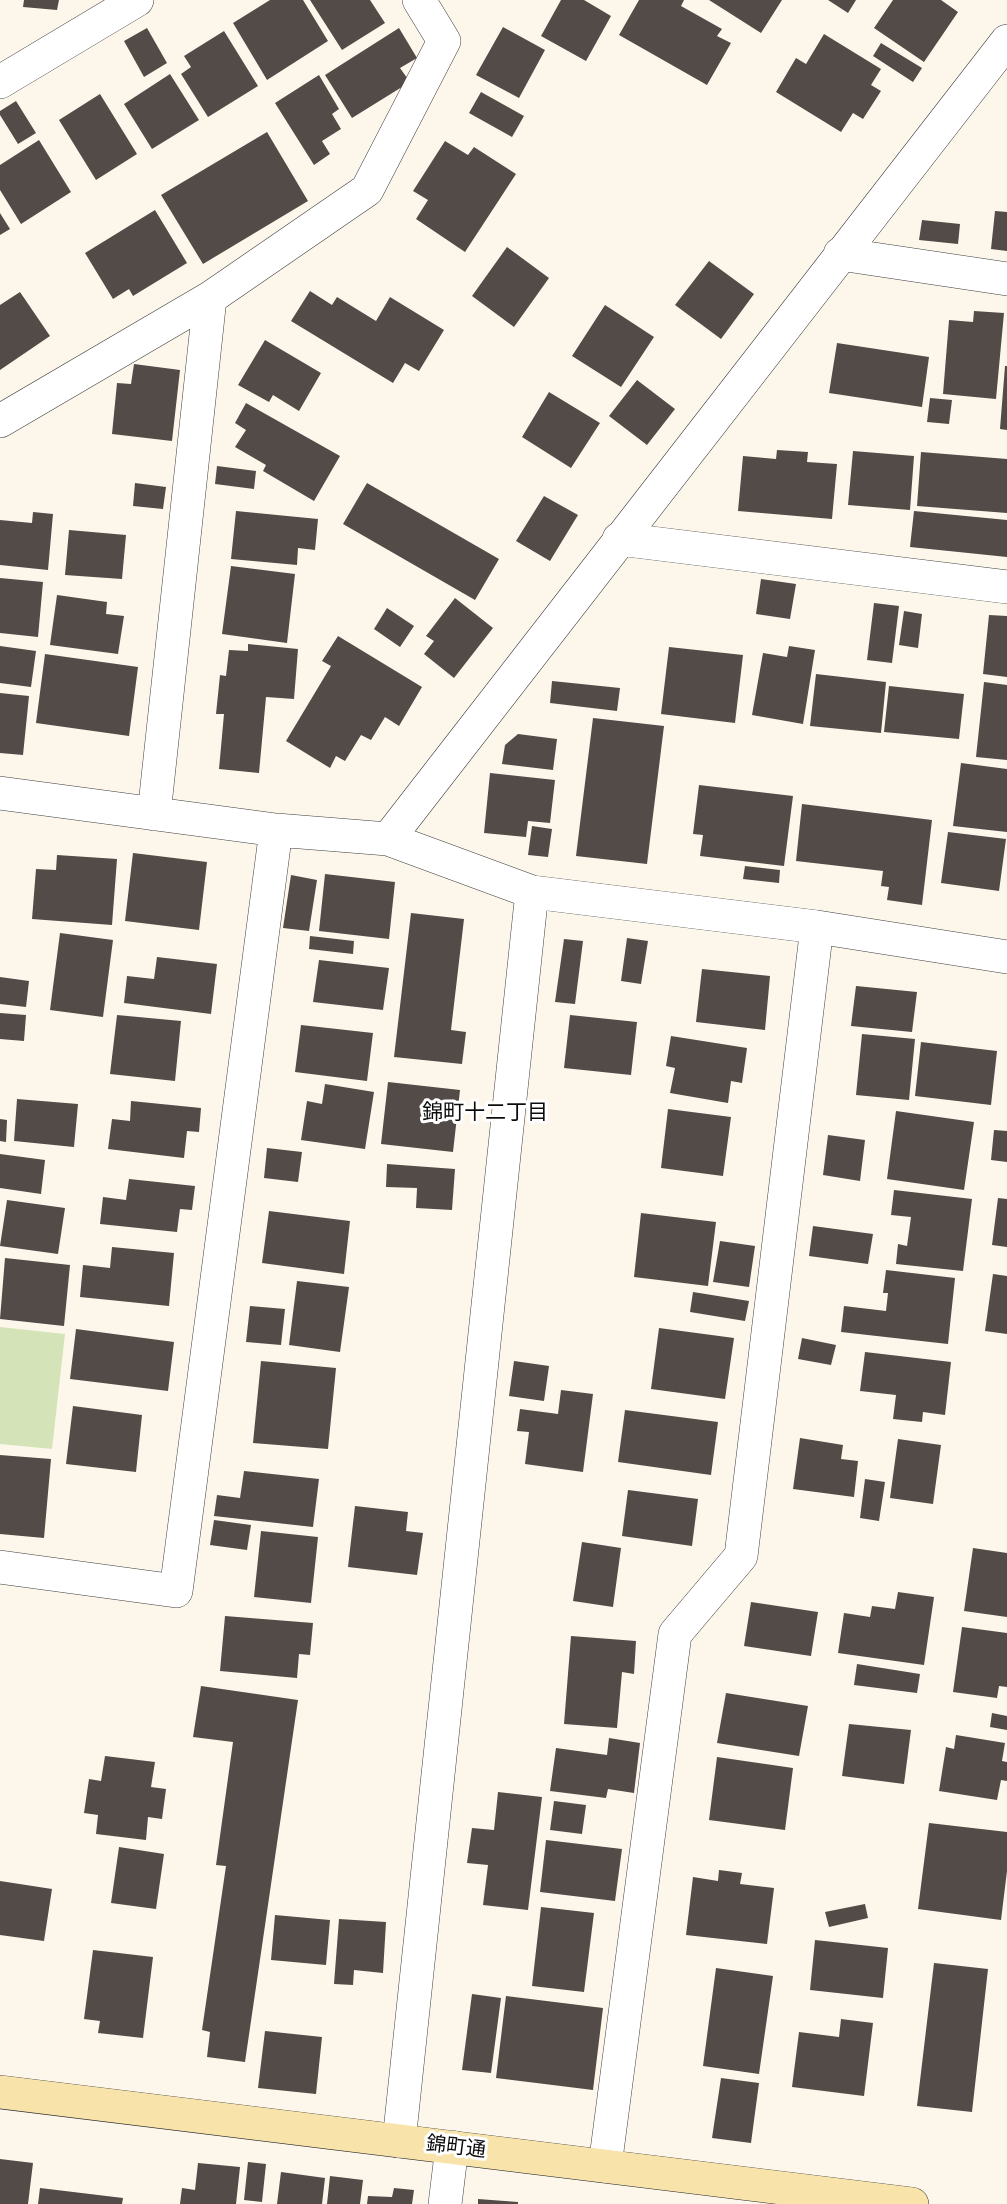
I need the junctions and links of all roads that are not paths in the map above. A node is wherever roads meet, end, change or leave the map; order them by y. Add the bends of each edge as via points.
1 (137, 0) edge
2 (419, 0) edge
3 (85, 16) edge
4 (1007, 40) edge
5 (0, 82) edge
6 (840, 254) junction
7 (1007, 279) edge
8 (210, 298) junction
9 (0, 421) edge
10 (620, 539) junction
11 (1007, 587) edge
12 (0, 793) edge
13 (154, 814) junction
14 (276, 830) junction
15 (388, 838) junction
16 (532, 892) junction
17 (817, 927) junction
18 (1007, 957) edge
19 (0, 1567) edge
20 (0, 2092) edge
21 (399, 2141) junction
22 (452, 2147) junction
23 (605, 2166) junction
24 (834, 2199) edge
25 (445, 2204) edge
26 (912, 2204) edge

1 - 3 street
2 - 8 street via 444,41 367,190
3 - 5 street
4 - 6 street
6 - 7 street
6 - 10 street
8 - 9 street
8 - 13 street
10 - 11 street
10 - 15 street
12 - 13 street
13 - 14 street
14 - 15 street
14 - 19 street via 176,1592
15 - 16 street
16 - 17 street
16 - 21 street
17 - 18 street
17 - 23 street via 741,1557 675,1634
20 - 21 street, 錦町通
21 - 22 street, 錦町通
22 - 23 street, 錦町通
22 - 25 street
23 - 24 street, 錦町通
24 - 26 street, 錦町通

